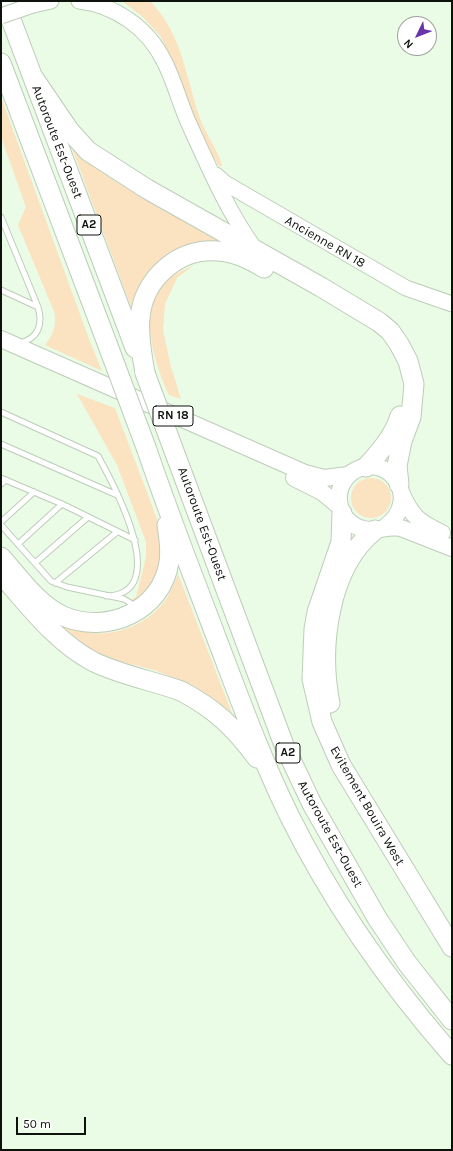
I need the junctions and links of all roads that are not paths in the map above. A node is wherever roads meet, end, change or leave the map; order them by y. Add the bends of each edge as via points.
1 (4, 1) edge
2 (51, 1) edge
3 (79, 1) edge
4 (1, 16) edge
5 (1, 63) edge
6 (33, 77) junction
7 (208, 165) junction
8 (1, 217) edge
9 (256, 250) junction
10 (1, 290) edge
11 (452, 304) edge
12 (38, 307) junction
13 (5, 345) edge
14 (145, 373) junction
15 (1, 412) edge
16 (1, 444) edge
17 (366, 466) junction
18 (348, 475) junction
19 (3, 479) edge
20 (158, 482) junction
21 (1, 484) edge
22 (401, 489) junction
23 (34, 492) junction
24 (117, 495) junction
25 (62, 504) junction
26 (341, 510) junction
27 (88, 517) junction
28 (1, 522) edge
29 (1, 525) edge
30 (380, 529) junction
31 (117, 532) junction
32 (452, 538) edge
33 (135, 540) junction
34 (18, 544) junction
35 (452, 548) edge
36 (1, 557) edge
37 (35, 563) junction
38 (1, 574) edge
39 (55, 583) junction
40 (106, 596) junction
41 (117, 599) junction
42 (148, 602) junction
43 (121, 612) junction
44 (276, 784) junction
45 (452, 924) edge
46 (452, 948) edge
47 (452, 1020) edge
48 (452, 1055) edge

1 - 6 highway, Autoroute Est-Ouest / A2
2 - 4 main road, bridge
3 - 7 main road, Ancienne RN 18 via 108,8 126,17 155,45 165,61
5 - 20 highway, Autoroute Est-Ouest / A2, bridge
6 - 9 highway via 69,130 88,151 147,189
6 - 14 highway, Autoroute Est-Ouest / A2
7 - 9 main road, Ancienne RN 18 via 237,223
7 - 11 main road, Ancienne RN 18 via 225,183 358,261 406,288
8 - 12 lane
9 - 22 highway via 379,322 400,344 414,384 411,417 402,441 397,466
10 - 12 lane
12 - 13 lane via 41,319 37,334 24,342
13 - 18 main road, RN 18 via 305,473 324,478
13 - 26 main road, RN 18 via 109,396 316,489
14 - 17 highway via 140,318 145,296 160,274 174,261 204,251 230,253 247,258 374,332 391,350 402,380 401,410 395,428 383,448
14 - 47 highway, Autoroute Est-Ouest / A2, bridge via 284,745 312,804 382,924 407,963
15 - 24 lane via 98,456
16 - 24 lane
17 - 18 main road
17 - 22 main road via 386,470 394,476
18 - 26 main road via 340,489
19 - 21 lane
19 - 23 lane
20 - 42 highway via 168,535 169,562 160,587
20 - 44 highway, Autoroute Est-Ouest / A2 via 247,718
22 - 30 main road via 402,504 399,513 393,521
22 - 32 main road via 409,511 415,517
23 - 25 lane
23 - 28 lane
24 - 33 lane
25 - 27 lane
25 - 34 lane
26 - 30 main road via 348,521 356,527 365,530
26 - 46 highway, Evitement Bouira West via 341,542 317,612 314,629 312,679 322,722 341,765
27 - 31 lane
27 - 37 lane
29 - 34 lane
30 - 35 main road via 401,528
30 - 45 highway, Evitement Bouira West via 366,537 352,555 333,602 325,658 326,683 339,735
31 - 33 lane
31 - 39 lane
33 - 40 lane via 138,564 135,578 124,592
34 - 37 lane
36 - 43 highway via 38,598 62,615 91,624
37 - 39 lane
38 - 44 highway via 59,638 75,650 95,662 181,691 218,714 236,731
39 - 40 lane
40 - 41 lane
41 - 42 lane via 124,599 134,606
41 - 43 lane
42 - 43 highway via 138,611
44 - 48 highway, Autoroute Est-Ouest / A2 via 292,820 339,904 410,1007

